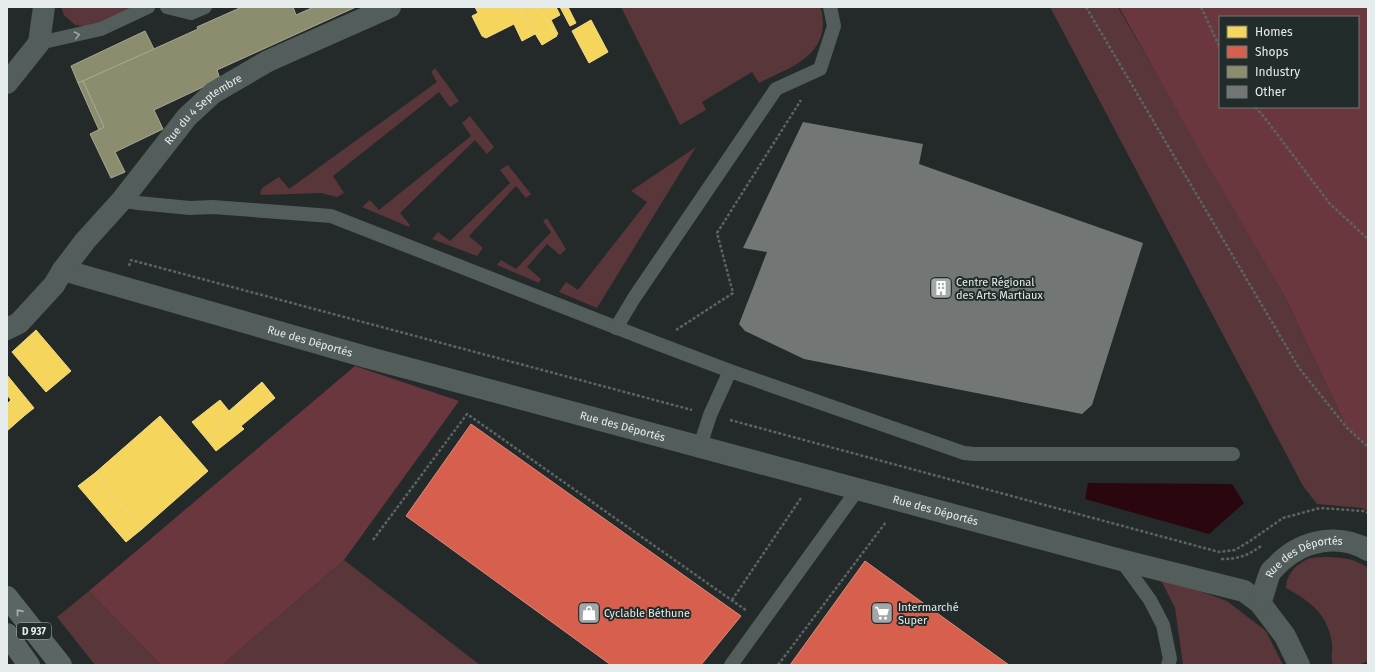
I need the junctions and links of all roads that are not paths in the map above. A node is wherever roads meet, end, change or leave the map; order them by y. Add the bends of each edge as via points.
1 (44, 7) edge
2 (148, 7) edge
3 (167, 7) edge
4 (205, 7) edge
5 (390, 7) edge
6 (830, 7) edge
7 (39, 43) junction
8 (7, 83) edge
9 (122, 200) junction
10 (64, 270) junction
11 (616, 328) junction
12 (7, 329) edge
13 (730, 371) junction
14 (700, 446) junction
15 (1233, 454) dead end
16 (858, 489) junction
17 (1368, 550) edge
18 (1121, 560) junction
19 (7, 597) edge
20 (1260, 603) junction
21 (7, 634) edge
22 (29, 665) edge
23 (61, 665) edge
24 (731, 665) edge
25 (1168, 665) edge
26 (1299, 665) edge

1 - 7 street
7 -> 2 lane via 101,29
3 - 4 lane via 191,13
5 - 9 street, Rue du 4 Septembre via 268,61 213,93 188,117
6 - 11 lane via 834,26 820,69 776,88
7 - 8 street
9 - 10 street, Rue du 4 Septembre
9 - 11 lane via 190,208 331,216
10 - 12 street via 54,286 19,322
10 - 14 street, Rue des Déportés via 373,359
11 - 13 lane
13 - 14 lane via 710,415
13 - 15 lane via 964,453
14 - 16 street, Rue des Déportés
16 - 18 street, Rue des Déportés
16 - 24 lane
17 - 20 street, Rue des Déportés via 1337,540 1313,542 1290,553 1271,571
18 - 20 street, Rue des Déportés via 1244,591
18 - 25 lane via 1150,600 1163,625 1170,659
23 -> 19 main road, D 937
20 - 26 street, Rue des Déportés via 1285,636
21 - 22 main road, D 937

